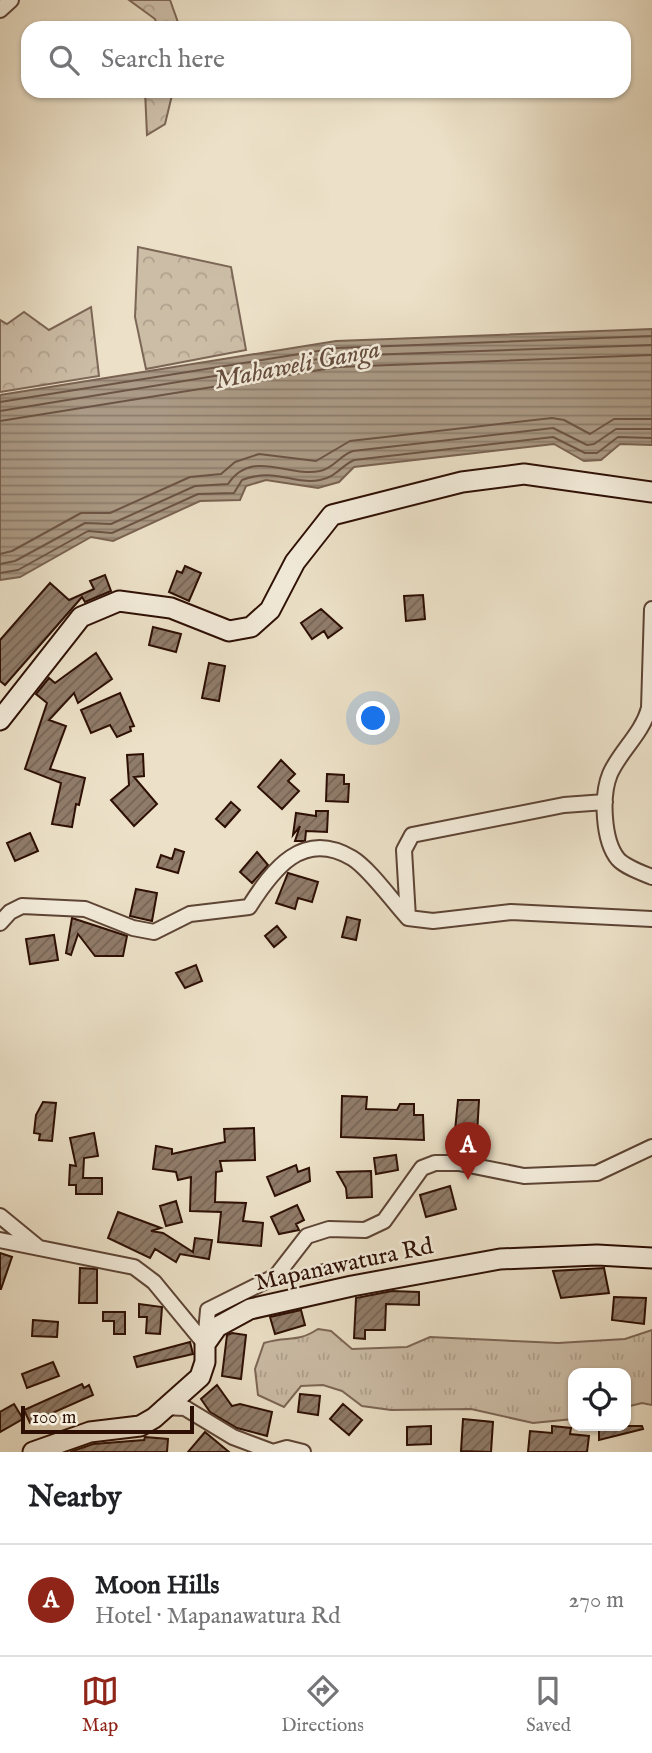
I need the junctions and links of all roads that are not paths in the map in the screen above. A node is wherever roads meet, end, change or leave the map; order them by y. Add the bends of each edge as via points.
1 (10, 0) edge
2 (0, 10) edge
3 (652, 492) edge
4 (652, 608) edge
5 (0, 720) edge
6 (605, 802) junction
7 (652, 877) edge
8 (408, 918) junction
9 (652, 919) edge
10 (0, 923) edge
11 (652, 1147) edge
12 (0, 1216) edge
13 (0, 1240) edge
14 (42, 1251) junction
15 (652, 1258) edge
16 (205, 1344) junction
17 (163, 1407) junction
18 (33, 1452) edge
19 (273, 1452) edge
20 (303, 1452) edge

1 - 2 street
3 - 5 street via 524,474 462,482 332,515 295,562 270,610 251,627 229,631 171,608 119,601 81,617
4 - 6 street via 649,708 610,775
6 - 7 street via 610,845 619,861
6 - 8 street via 564,805 412,835 404,850
8 - 9 street via 433,921 512,912
8 - 10 street via 354,859 313,849 288,857 249,907 190,914 154,932 85,909 22,906
11 - 16 street via 597,1173 524,1176 459,1163 422,1168 384,1221 365,1230 329,1229 307,1236 276,1276 208,1310
12 - 14 street
13 - 14 street
14 - 16 street via 134,1267 154,1282
15 - 16 street, Mapanawatura Rd via 500,1259 352,1286 250,1309 217,1327
16 - 17 street via 200,1377
17 - 18 street via 140,1426 90,1432
17 - 19 street via 185,1408 233,1437
19 - 20 street via 287,1448

